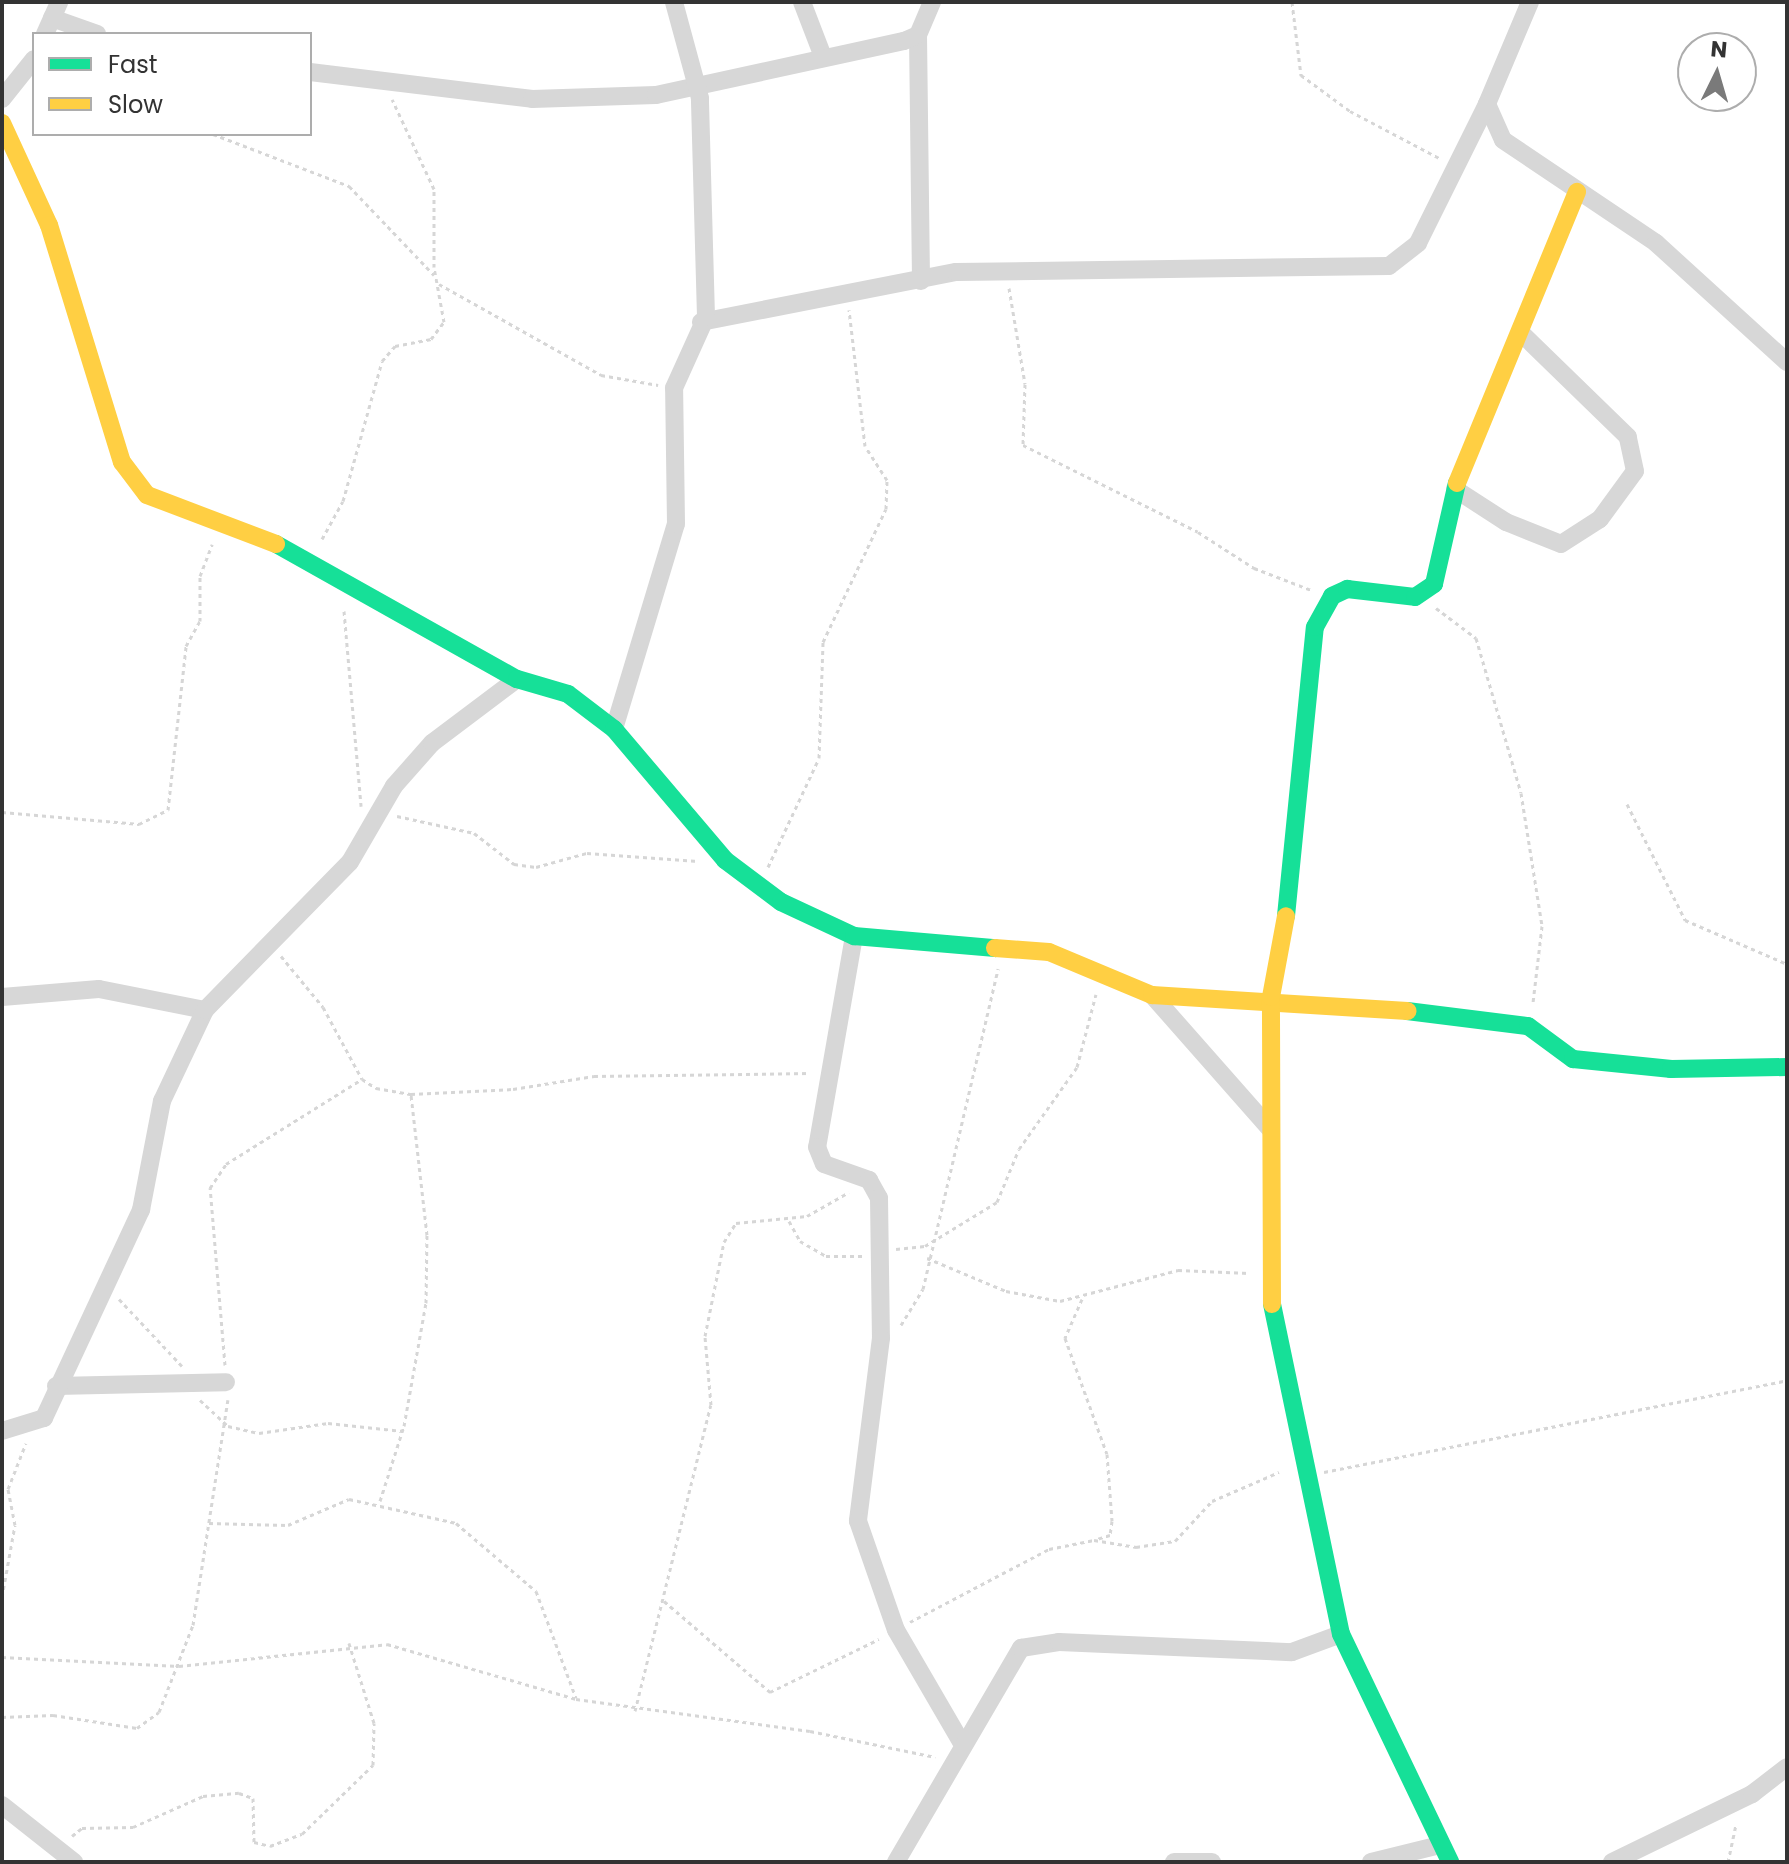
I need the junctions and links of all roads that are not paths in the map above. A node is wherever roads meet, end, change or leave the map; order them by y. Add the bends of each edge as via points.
1 (674, 2) edge
2 (802, 2) edge
3 (932, 2) edge
4 (1530, 2) edge
5 (52, 18) edge
6 (91, 32) edge
7 (918, 35) junction
8 (822, 54) junction
9 (32, 62) edge
10 (312, 72) edge
11 (696, 84) junction
12 (8, 94) edge
13 (32, 94) edge
14 (1487, 104) junction
15 (2, 123) edge
16 (1577, 192) junction
17 (921, 281) junction
18 (701, 322) junction
19 (1523, 335) junction
20 (1787, 362) edge
21 (1455, 489) junction
22 (517, 679) junction
23 (614, 729) junction
24 (854, 936) junction
25 (1152, 995) junction
26 (2, 997) edge
27 (1271, 997) junction
28 (205, 1010) junction
29 (1787, 1067) edge
30 (1270, 1129) junction
31 (226, 1382) road end
32 (56, 1386) junction
33 (2, 1431) edge
34 (1341, 1634) junction
35 (958, 1753) junction
36 (1787, 1767) edge
37 (2, 1805) edge
38 (1440, 1845) junction
39 (68, 1855) edge
40 (898, 1862) edge
41 (1174, 1862) edge
42 (1212, 1862) edge
43 (1371, 1862) edge
44 (1450, 1862) edge
45 (1612, 1862) edge

1 - 11 street
2 - 8 street
3 - 7 street
4 - 14 street
5 - 6 street
7 - 8 street
7 - 17 street
8 - 11 street
9 - 12 street
10 - 11 street via 388,85 568,99 656,95
11 - 18 street via 707,203
12 - 13 street
14 - 16 street via 1503,140
14 - 17 street via 1452,165 1418,243 1389,266 1005,269
15 - 22 street via 49,225 122,462 160,505 233,526 304,555 331,577
16 - 19 street
16 - 20 street via 1656,243
17 - 18 street
18 - 23 street via 674,388 676,524
19 - 21 street
19 - 21 street via 1628,437 1635,471 1600,519 1561,544 1506,522
21 - 27 street via 1434,584 1415,597 1347,589 1325,604 1305,671 1291,892
22 - 23 street via 568,694
22 - 28 street via 432,743 331,884
23 - 24 street via 725,860 756,884
24 - 25 street via 1049,952
24 - 35 street via 825,1073 817,1147 824,1164 869,1180 879,1198 881,1338 858,1521 896,1630
25 - 27 street via 1226,1003
25 - 30 street
26 - 28 street via 88,988
27 - 29 street via 1491,1016 1528,1026 1573,1059 1671,1069
27 - 30 street
28 - 32 street via 162,1101 141,1210
30 - 34 street via 1269,1275 1303,1470
31 - 32 street via 119,1389
32 - 33 street via 44,1418
34 - 35 street via 1292,1652 1032,1644 1010,1661
34 - 38 street
35 - 40 street
36 - 45 street via 1729,1806
37 - 39 street
38 - 43 street
38 - 44 street
41 - 42 street

